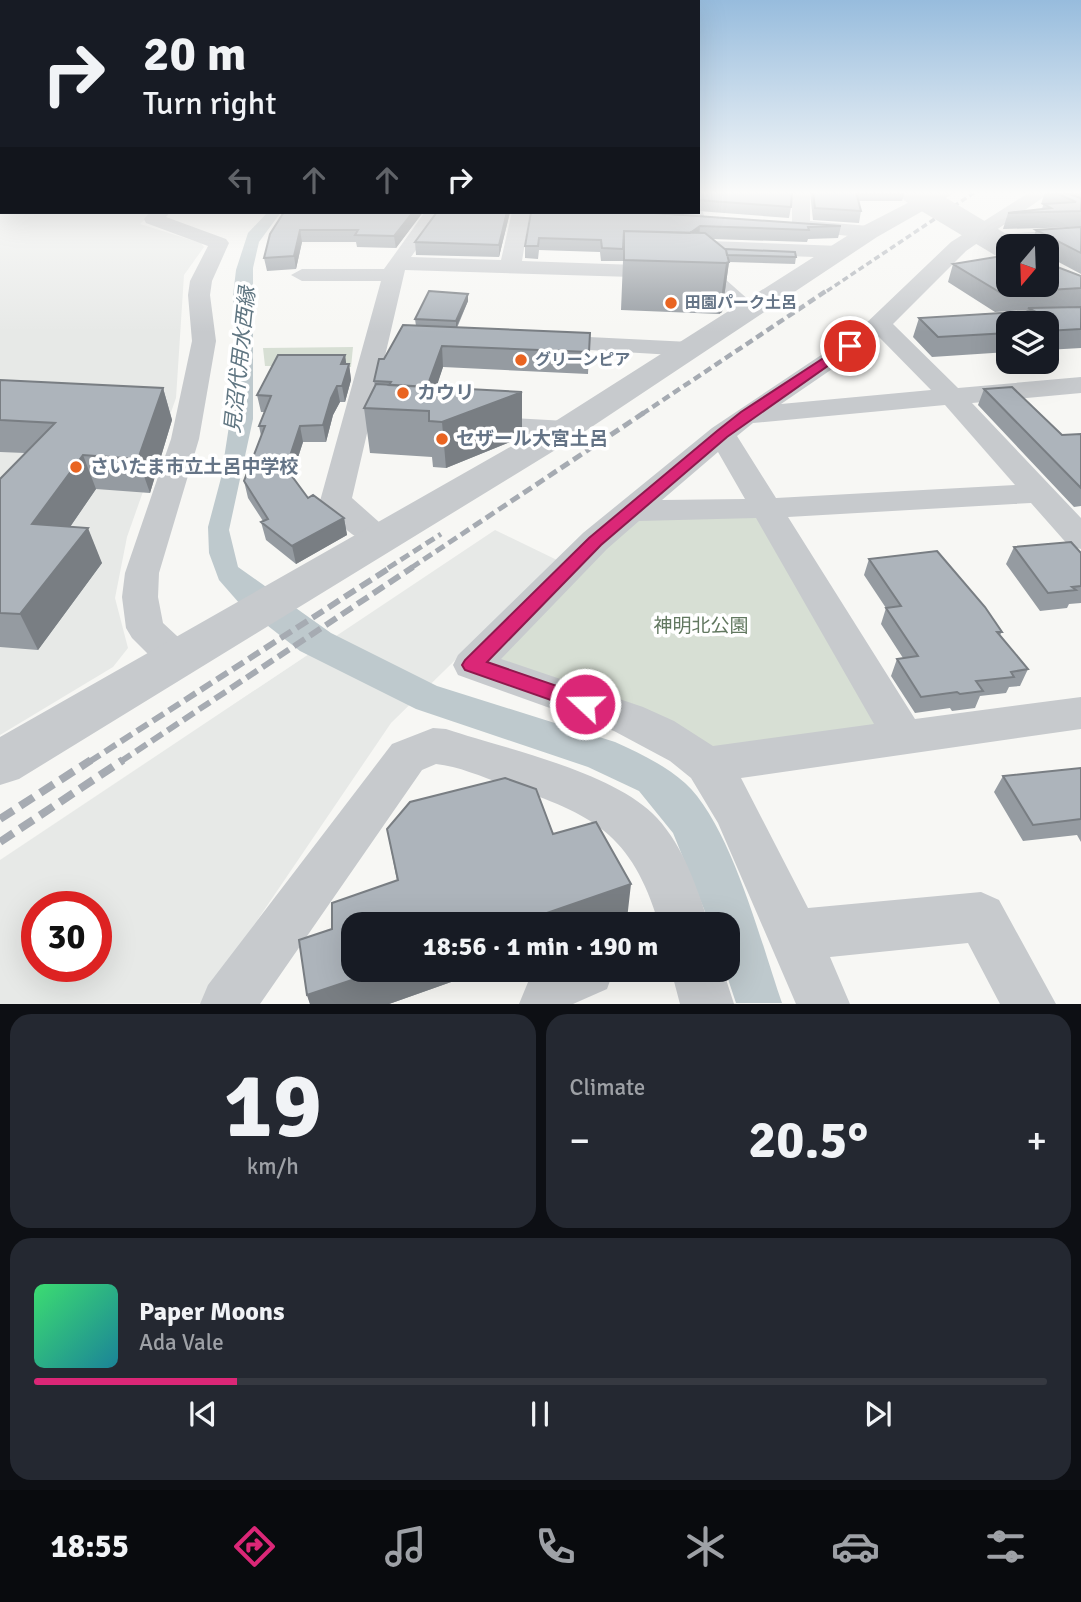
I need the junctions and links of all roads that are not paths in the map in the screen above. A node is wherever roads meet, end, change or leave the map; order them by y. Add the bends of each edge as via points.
1 (208, 239) edge
2 (416, 239) edge
3 (516, 239) edge
4 (697, 239) edge
5 (859, 239) edge
6 (996, 246) edge
7 (699, 247) junction
8 (1059, 248) edge
9 (840, 252) junction
10 (1071, 254) edge
11 (510, 267) junction
12 (395, 269) junction
13 (706, 273) junction
14 (302, 275) dead end
15 (748, 309) junction
16 (893, 327) junction
17 (378, 335) junction
18 (405, 336) edge
19 (527, 342) edge
20 (690, 349) junction
21 (1069, 387) edge
22 (953, 398) junction
23 (1081, 410) edge
24 (357, 416) junction
25 (385, 418) edge
26 (454, 422) edge
27 (734, 424) junction
28 (566, 429) junction
29 (1037, 493) junction
30 (767, 508) junction
31 (631, 511) junction
32 (1076, 526) edge
33 (380, 538) junction
34 (176, 658) junction
35 (1076, 721) edge
36 (905, 740) junction
37 (0, 763) edge
38 (706, 765) junction
39 (680, 912) edge
40 (796, 935) junction
41 (555, 982) edge
42 (701, 982) edge
43 (227, 1003) edge
44 (546, 1003) edge
45 (707, 1003) edge
46 (823, 1003) edge
47 (1029, 1003) edge

1 - 34 street via 219,243 201,281 204,341 185,439 142,573 140,597 145,628
2 - 12 street
3 - 11 street
4 - 7 street
5 - 9 street
6 - 16 street via 927,273
7 - 9 street
7 - 13 street
8 - 10 street
9 - 15 street
11 - 12 street
11 - 13 street
12 - 14 street
12 - 17 street
13 - 15 street
15 - 20 street
16 - 22 street
16 - 27 street
17 - 18 street
17 - 24 street
19 - 20 street
20 - 28 street
21 - 22 street
21 - 23 street
22 - 27 street
22 - 29 street
24 - 25 street
24 - 33 street via 336,501
26 - 28 street
27 - 30 street
27 - 31 street
28 - 33 street
29 - 30 street
29 - 32 street
30 - 31 street
30 - 36 street
31 - 38 street via 472,665 560,693 660,734
33 - 34 street
34 - 37 street
35 - 36 street
36 - 38 street
38 - 40 street via 736,812
39 - 43 street via 662,865 635,826 606,805 433,746 407,757
40 - 46 street
40 - 47 street via 981,917
41 - 44 street
42 - 45 street

